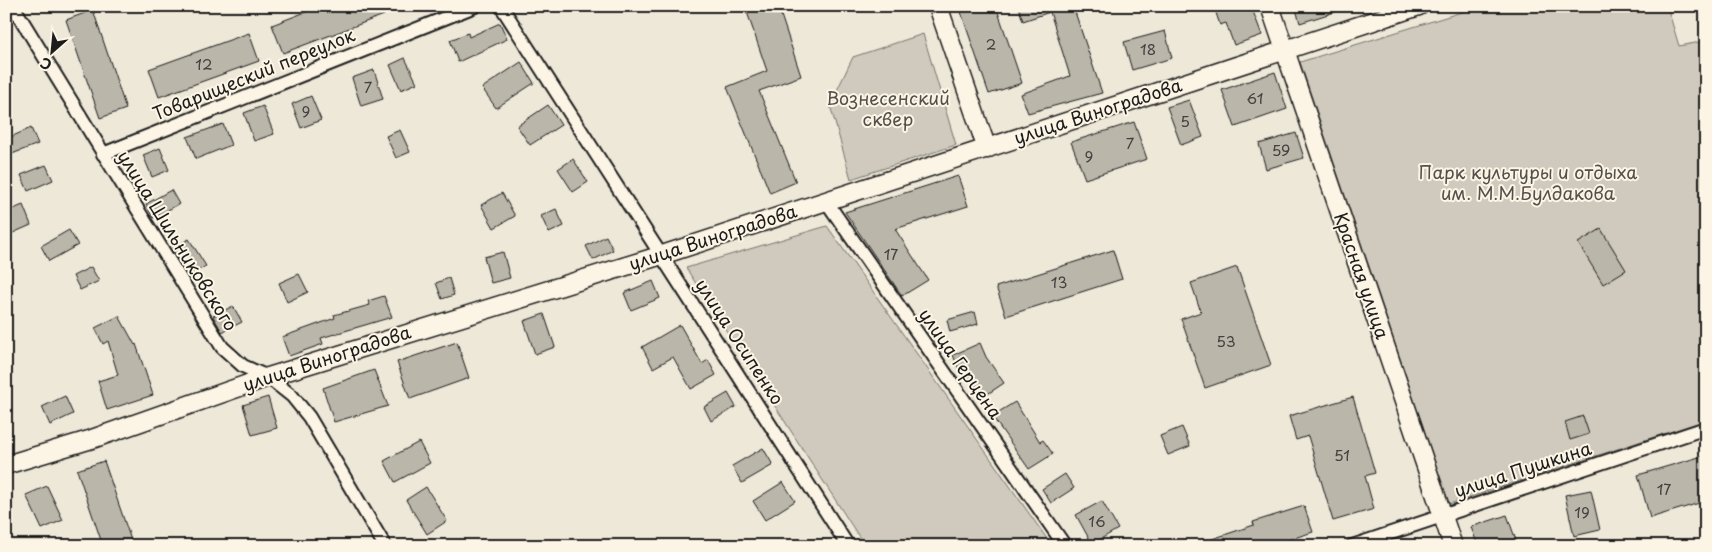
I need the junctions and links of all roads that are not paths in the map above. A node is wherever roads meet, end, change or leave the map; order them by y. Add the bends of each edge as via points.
1 (13, 6) edge
2 (475, 6) edge
3 (501, 6) edge
4 (938, 6) edge
5 (1270, 6) edge
6 (1419, 6) edge
7 (1284, 50) junction
8 (987, 149) junction
9 (103, 154) junction
10 (826, 201) junction
11 (662, 255) junction
12 (268, 377) junction
13 (1706, 428) edge
14 (6, 465) edge
15 (1442, 516) junction
16 (385, 546) edge
17 (848, 546) edge
18 (1065, 546) edge
19 (1352, 546) edge
20 (1452, 546) edge

1 - 9 street, улица Шильниковского
2 - 9 street, Товарищеский переулок
3 - 11 street, улица Осипенко
4 - 8 street
5 - 7 street, Красная улица
6 - 7 street, улица Виноградова
7 - 8 street, улица Виноградова
7 - 15 street, Красная улица
8 - 10 street, улица Виноградова
9 - 12 street, улица Шильниковского via 222,348 243,366
10 - 11 street, улица Виноградова
10 - 18 street, улица Герцена
11 - 12 street, улица Виноградова
11 - 17 street, улица Осипенко
12 - 14 street, улица Виноградова
12 - 16 street, улица Шильниковского via 292,396 308,416
13 - 15 street, улица Пушкина
15 - 19 street, улица Пушкина
15 - 20 street, Красная улица

